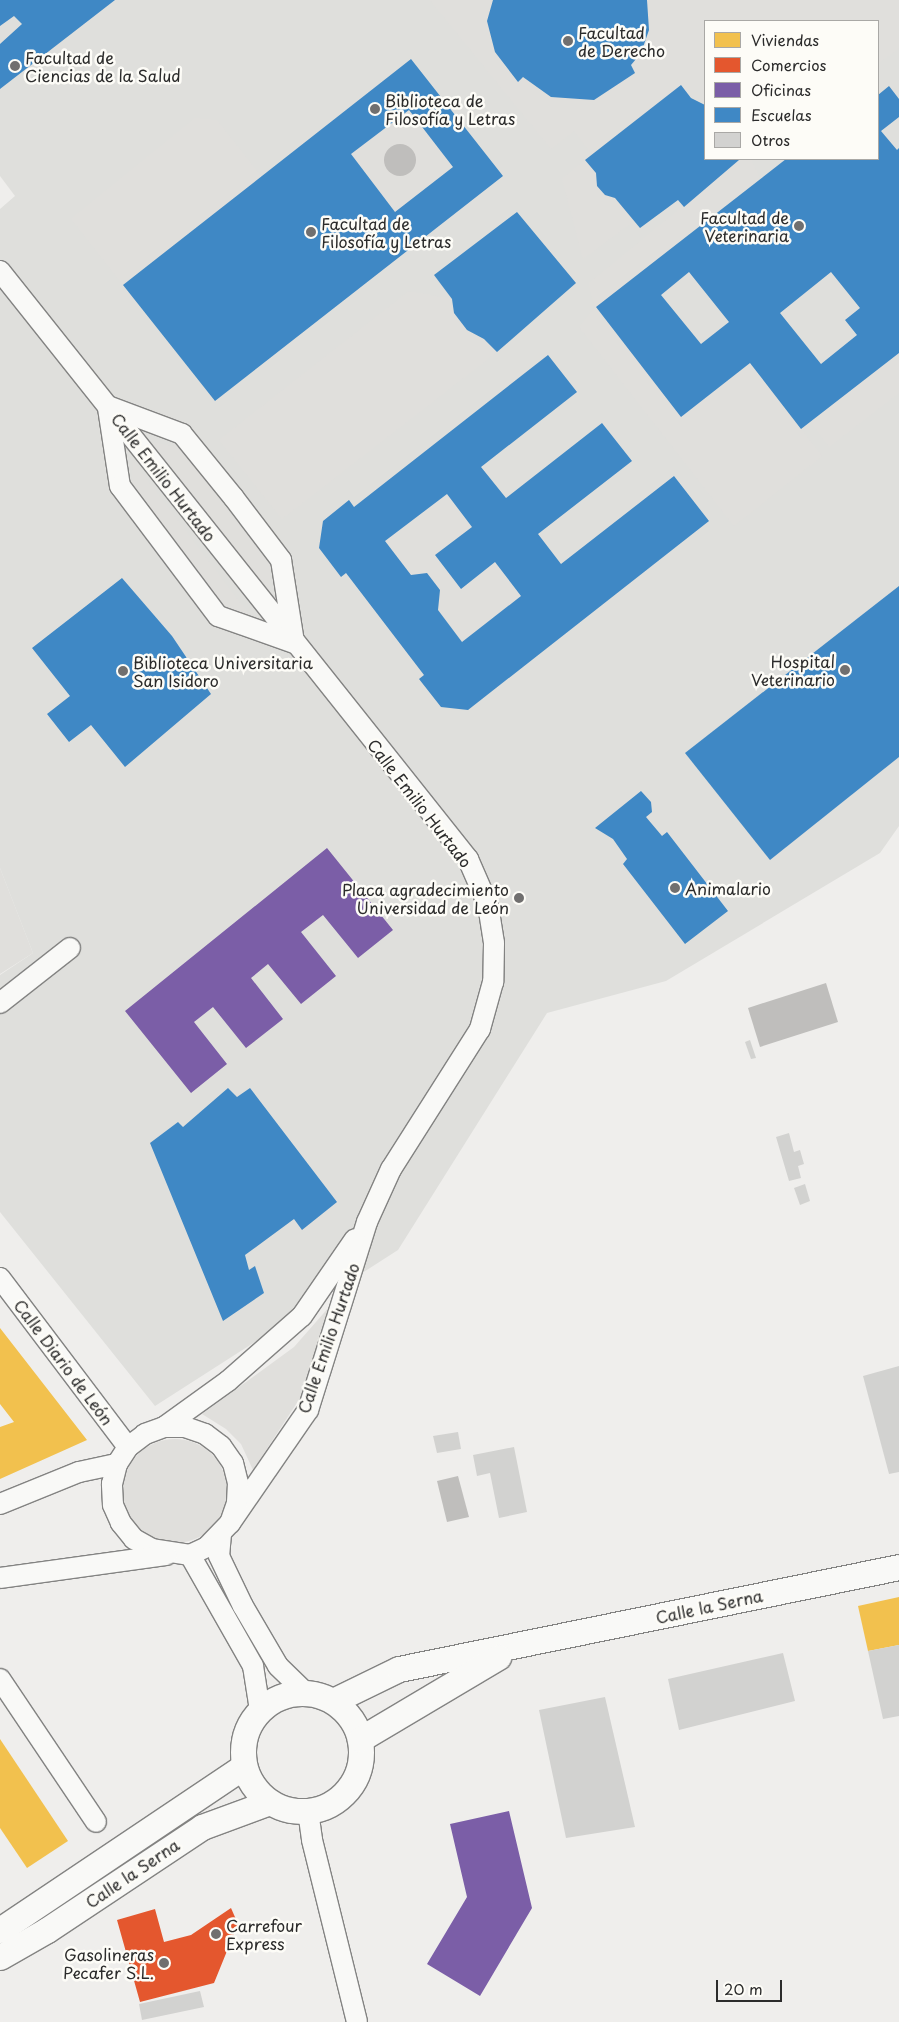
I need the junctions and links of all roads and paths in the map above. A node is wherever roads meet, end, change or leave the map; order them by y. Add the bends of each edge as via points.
1 (0, 271) edge
2 (108, 406) junction
3 (294, 643) junction
4 (70, 948) dead end
5 (0, 1003) edge
6 (367, 1222) junction
7 (0, 1278) edge
8 (164, 1427) junction
9 (128, 1447) junction
10 (117, 1464) junction
11 (0, 1504) edge
12 (225, 1529) junction
13 (181, 1554) junction
14 (899, 1567) edge
15 (0, 1578) edge
16 (520, 1644) junction
17 (0, 1679) edge
18 (306, 1692) junction
19 (333, 1701) junction
20 (260, 1710) junction
21 (360, 1738) junction
22 (244, 1766) junction
23 (270, 1802) junction
24 (308, 1812) junction
25 (96, 1822) dead end
26 (0, 1930) edge
27 (0, 1957) edge
28 (357, 2022) edge

1 - 2 street, Calle Emilio Hurtado
2 - 3 street, Calle Emilio Hurtado
2 - 3 street, Calle Emilio Hurtado via 182,434 234,498 281,560
2 - 3 street, Calle Emilio Hurtado via 120,486 218,616
3 - 6 street, Calle Emilio Hurtado via 468,859 488,905 494,944 494,982 480,1029 391,1169
4 - 5 street
6 - 8 street, Calle Emilio Hurtado via 302,1316 228,1381
6 - 12 street, Calle Emilio Hurtado via 308,1410
7 - 9 street, Calle Diario de León
8 - 9 street via 144,1434
8 - 12 street via 185,1427 205,1434 221,1446 233,1463 238,1497
9 - 10 street
10 - 11 street via 80,1472
10 - 13 street via 112,1484 113,1505 121,1524 134,1539 152,1549
12 - 13 street via 208,1547
12 - 18 street via 219,1556 243,1606 278,1666
13 - 15 street
13 - 20 street via 252,1666
14 - 16 street, Calle la Serna
16 - 19 street, Calle la Serna via 400,1669
16 - 21 street, Calle la Serna
17 - 25 street
18 - 19 street
18 - 20 street via 273,1700
19 - 21 street via 348,1714
20 - 22 street via 245,1736
21 - 24 street via 362,1759 350,1786 328,1806
22 - 23 street via 258,1792
22 - 26 street, Calle la Serna
23 - 24 street via 288,1810
23 - 27 street, Calle la Serna via 202,1826 47,1930
24 - 28 street

